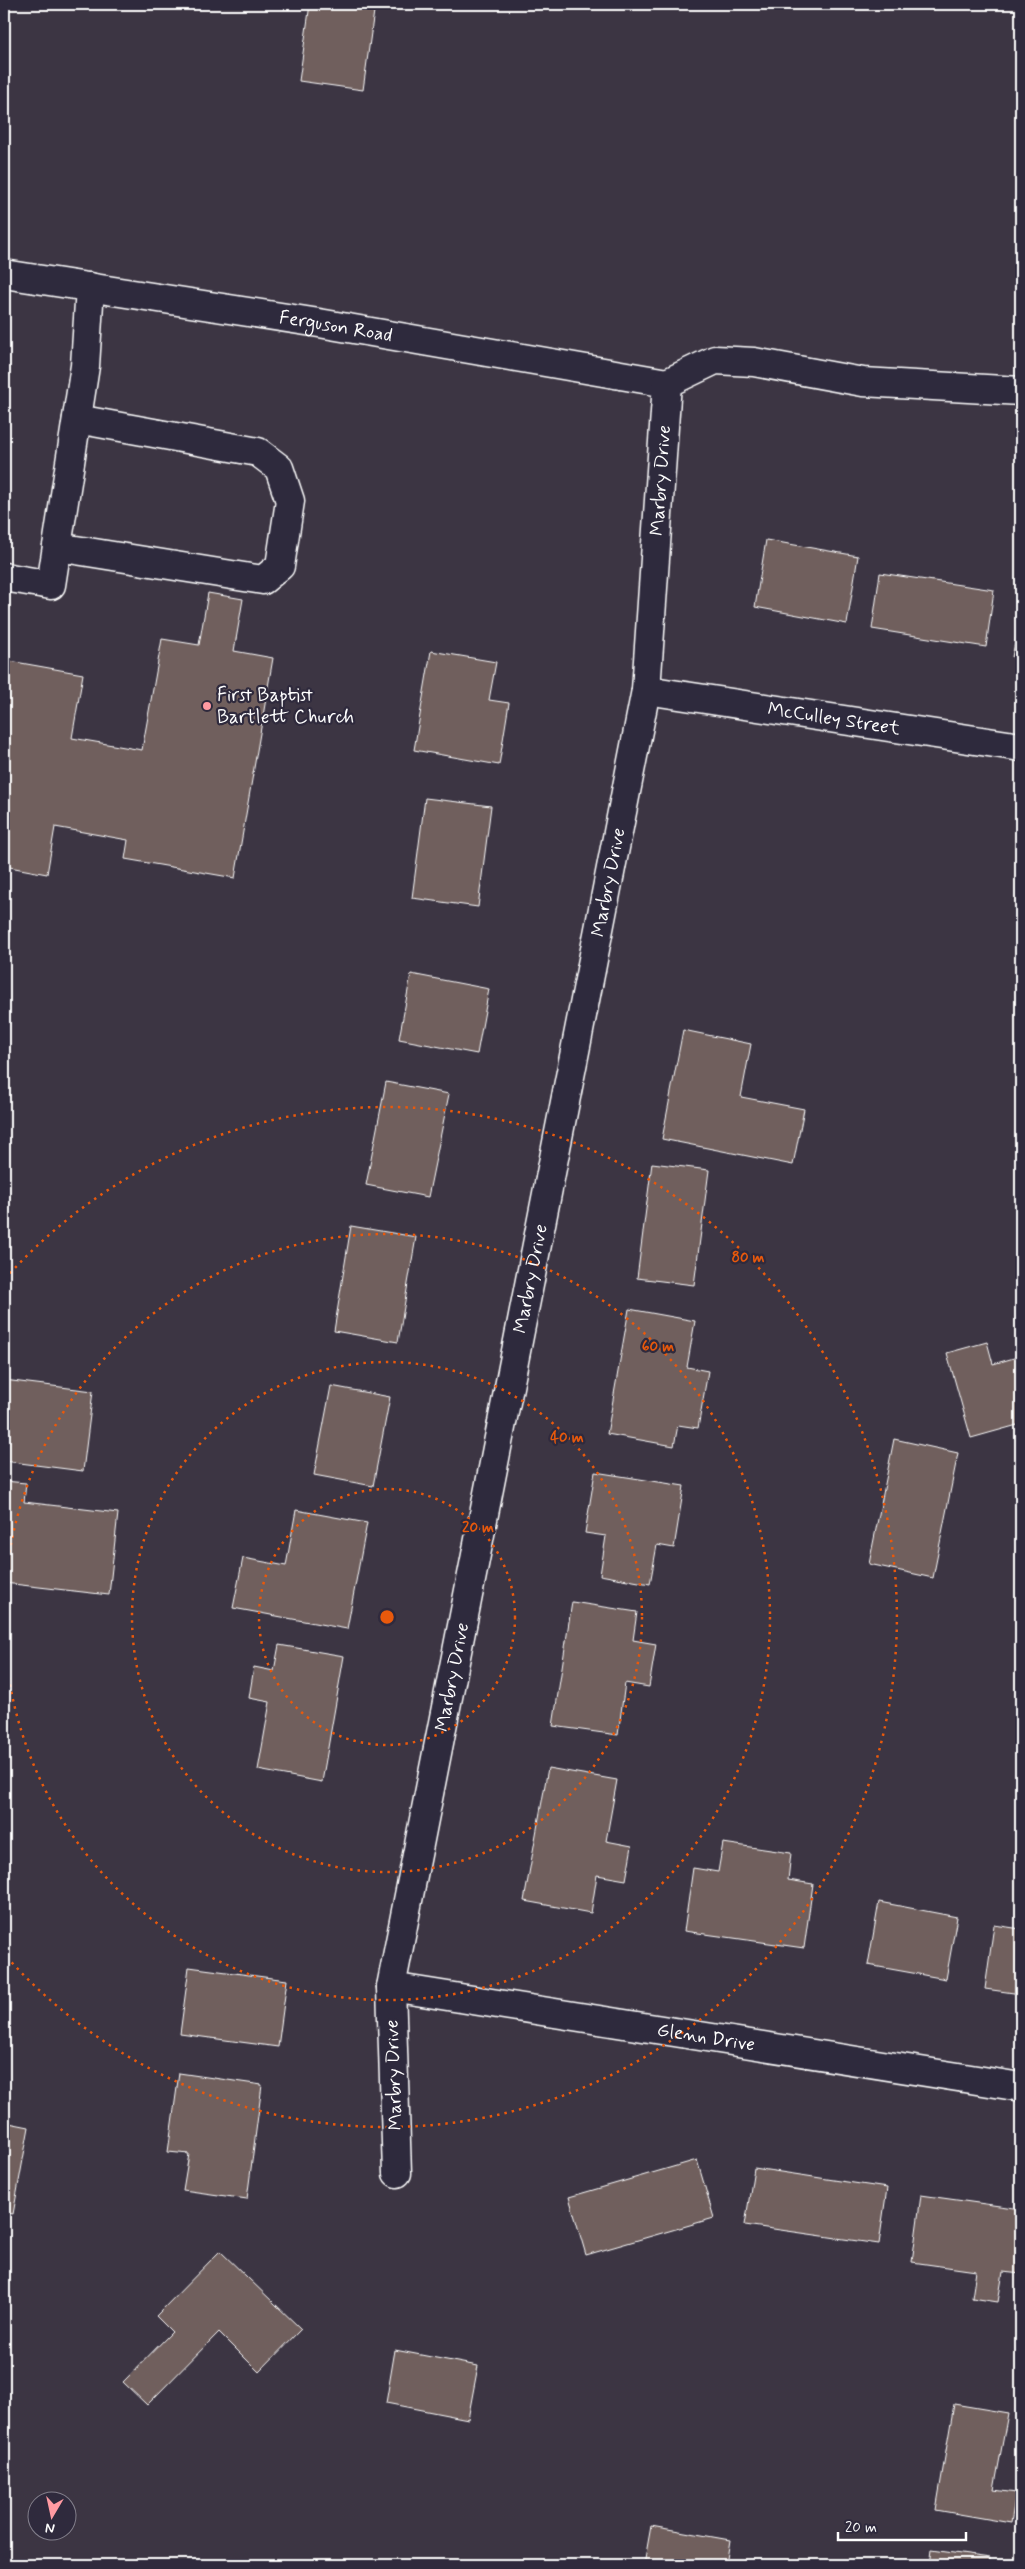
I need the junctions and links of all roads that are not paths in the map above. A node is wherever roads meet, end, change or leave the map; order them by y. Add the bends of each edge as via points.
1 (4, 274) edge
2 (90, 287) junction
3 (667, 383) junction
4 (1021, 391) edge
5 (77, 419) junction
6 (57, 547) junction
7 (4, 577) edge
8 (646, 690) junction
9 (1021, 747) edge
10 (391, 1987) junction
11 (1021, 2087) edge
12 (397, 2173) dead end

1 - 2 street, Ferguson Road
2 - 3 street, Ferguson Road
2 - 5 street via 86,366
3 - 4 street via 715,360 754,362 863,382
3 - 8 street, Marbry Drive
5 - 6 street
5 - 6 street via 258,452 279,468 290,501 280,566 263,580
6 - 7 street via 51,585
8 - 9 street, McCulley Street
8 - 10 street, Marbry Drive
10 - 11 street, Glenn Drive
10 - 12 street, Marbry Drive

